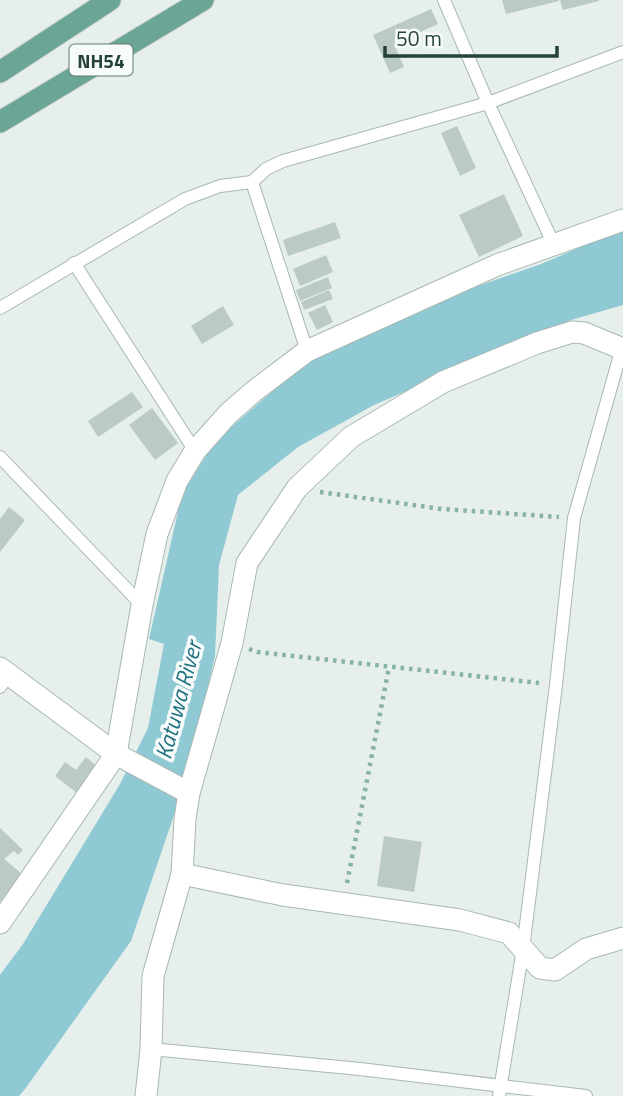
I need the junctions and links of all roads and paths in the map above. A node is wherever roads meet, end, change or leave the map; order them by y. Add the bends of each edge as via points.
1 (110, 0) edge
2 (203, 0) edge
3 (444, 0) edge
4 (623, 52) edge
5 (0, 72) edge
6 (488, 103) junction
7 (0, 122) edge
8 (252, 182) junction
9 (623, 220) edge
10 (554, 245) junction
11 (74, 262) junction
12 (0, 308) edge
13 (622, 349) edge
14 (307, 351) junction
15 (195, 451) junction
16 (0, 457) edge
17 (298, 488) junction
18 (574, 517) junction
19 (142, 605) junction
20 (232, 643) junction
21 (389, 667) junction
22 (3, 677) edge
23 (556, 685) junction
24 (116, 754) junction
25 (190, 793) junction
26 (182, 874) junction
27 (343, 905) junction
28 (0, 923) edge
29 (623, 938) edge
30 (523, 949) junction
31 (151, 1049) junction
32 (500, 1091) edge
33 (146, 1096) edge
34 (586, 1096) edge

1 - 5 main road, NH54
2 - 7 main road, NH54
3 - 6 lane
4 - 6 lane
6 - 8 lane via 283,161
6 - 10 lane
8 - 11 lane via 220,186 185,199
8 - 14 lane
9 - 10 street
10 - 14 street via 443,288
11 - 12 lane
11 - 15 lane
13 - 17 street via 572,332 443,382 351,437
13 - 18 lane
14 - 15 street via 253,391
15 - 19 street via 165,508
16 - 19 lane
17 - 18 path via 442,509
17 - 20 street via 247,562
18 - 23 lane
19 - 24 street
20 - 21 path via 257,652
20 - 25 street
21 - 23 path
21 - 27 path
22 - 24 street
23 - 30 lane
24 - 25 street
24 - 28 street
25 - 26 street
26 - 27 street
26 - 31 street via 153,976
27 - 30 street via 460,920 509,933
29 - 30 street via 586,949 555,970 540,968
30 - 32 lane
31 - 32 lane
31 - 33 street
32 - 34 lane

